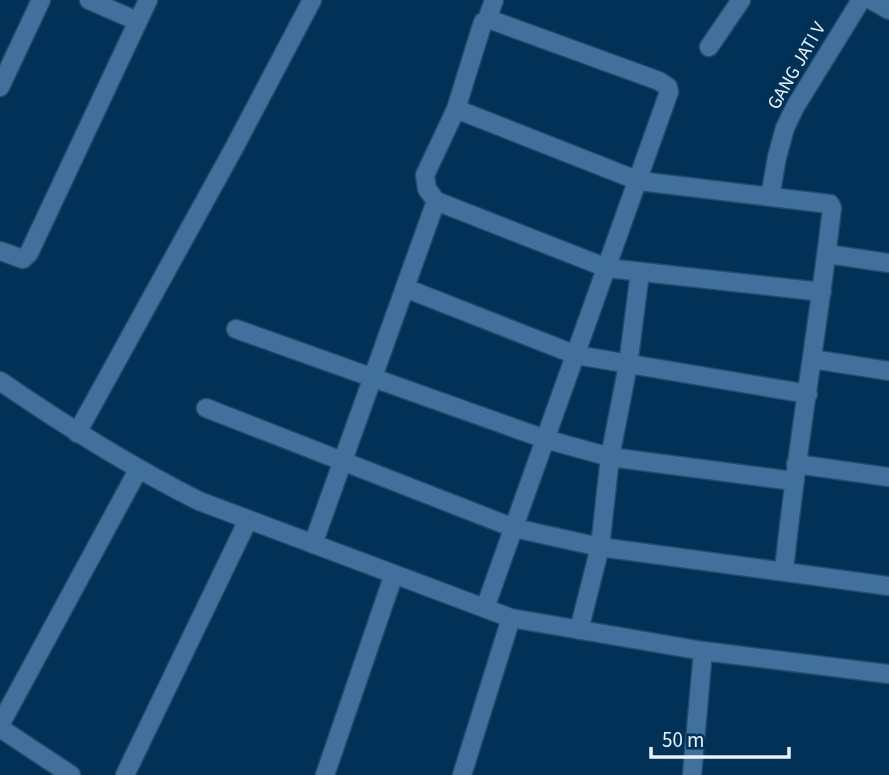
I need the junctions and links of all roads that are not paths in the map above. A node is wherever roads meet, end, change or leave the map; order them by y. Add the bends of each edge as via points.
1 (41, 0) edge
2 (89, 0) edge
3 (148, 0) edge
4 (312, 0) edge
5 (494, 0) edge
6 (741, 0) edge
7 (861, 0) edge
8 (871, 0) edge
9 (889, 10) edge
10 (487, 20) junction
11 (137, 22) junction
12 (709, 47) dead end
13 (0, 87) edge
14 (456, 108) junction
15 (639, 181) junction
16 (770, 198) junction
17 (436, 201) junction
18 (0, 251) edge
19 (827, 254) junction
20 (889, 263) edge
21 (607, 268) junction
22 (640, 272) junction
23 (405, 288) junction
24 (822, 292) junction
25 (236, 329) dead end
26 (576, 355) junction
27 (812, 359) junction
28 (628, 365) junction
29 (889, 372) edge
30 (374, 377) junction
31 (0, 381) edge
32 (808, 394) junction
33 (206, 408) dead end
34 (76, 433) junction
35 (545, 439) junction
36 (610, 457) junction
37 (344, 461) junction
38 (138, 470) junction
39 (795, 472) junction
40 (889, 477) edge
41 (248, 520) junction
42 (514, 528) junction
43 (313, 544) junction
44 (600, 547) junction
45 (784, 571) junction
46 (394, 574) junction
47 (889, 586) edge
48 (485, 608) junction
49 (511, 618) junction
50 (579, 630) junction
51 (703, 651) junction
52 (889, 674) edge
53 (0, 726) edge
54 (71, 775) edge
55 (125, 775) edge
56 (325, 775) edge
57 (462, 775) edge
58 (692, 775) edge

1 - 13 street
2 - 11 street
3 - 11 street
4 - 34 street
5 - 10 street
6 - 12 street
7 - 16 street, GANG JATI V via 785,128
8 - 9 street
10 - 14 street
10 - 15 street via 668,87
11 - 18 street via 29,253 18,259
14 - 15 street
14 - 17 street via 425,175 426,189
15 - 16 street
15 - 21 street
16 - 19 street via 830,204
17 - 21 street
17 - 23 street
19 - 20 street
19 - 24 street
21 - 22 street
21 - 26 street
22 - 24 street
22 - 28 street
23 - 26 street
23 - 30 street
24 - 27 street
25 - 30 street
26 - 28 street
26 - 35 street
27 - 29 street
27 - 32 street
28 - 32 street
28 - 36 street
30 - 35 street
30 - 37 street
31 - 34 street
32 - 39 street
33 - 37 street
34 - 38 street
35 - 36 street
35 - 42 street
36 - 39 street
36 - 44 street
37 - 42 street
37 - 43 street
38 - 41 street
38 - 53 street
39 - 40 street
39 - 45 street
41 - 43 street
41 - 55 street
42 - 44 street
42 - 48 street
43 - 46 street
44 - 45 street
44 - 50 street
45 - 47 street
46 - 48 street
46 - 56 street
48 - 49 street
49 - 50 street
49 - 57 street
50 - 51 street
51 - 52 street
51 - 58 street
53 - 54 street

